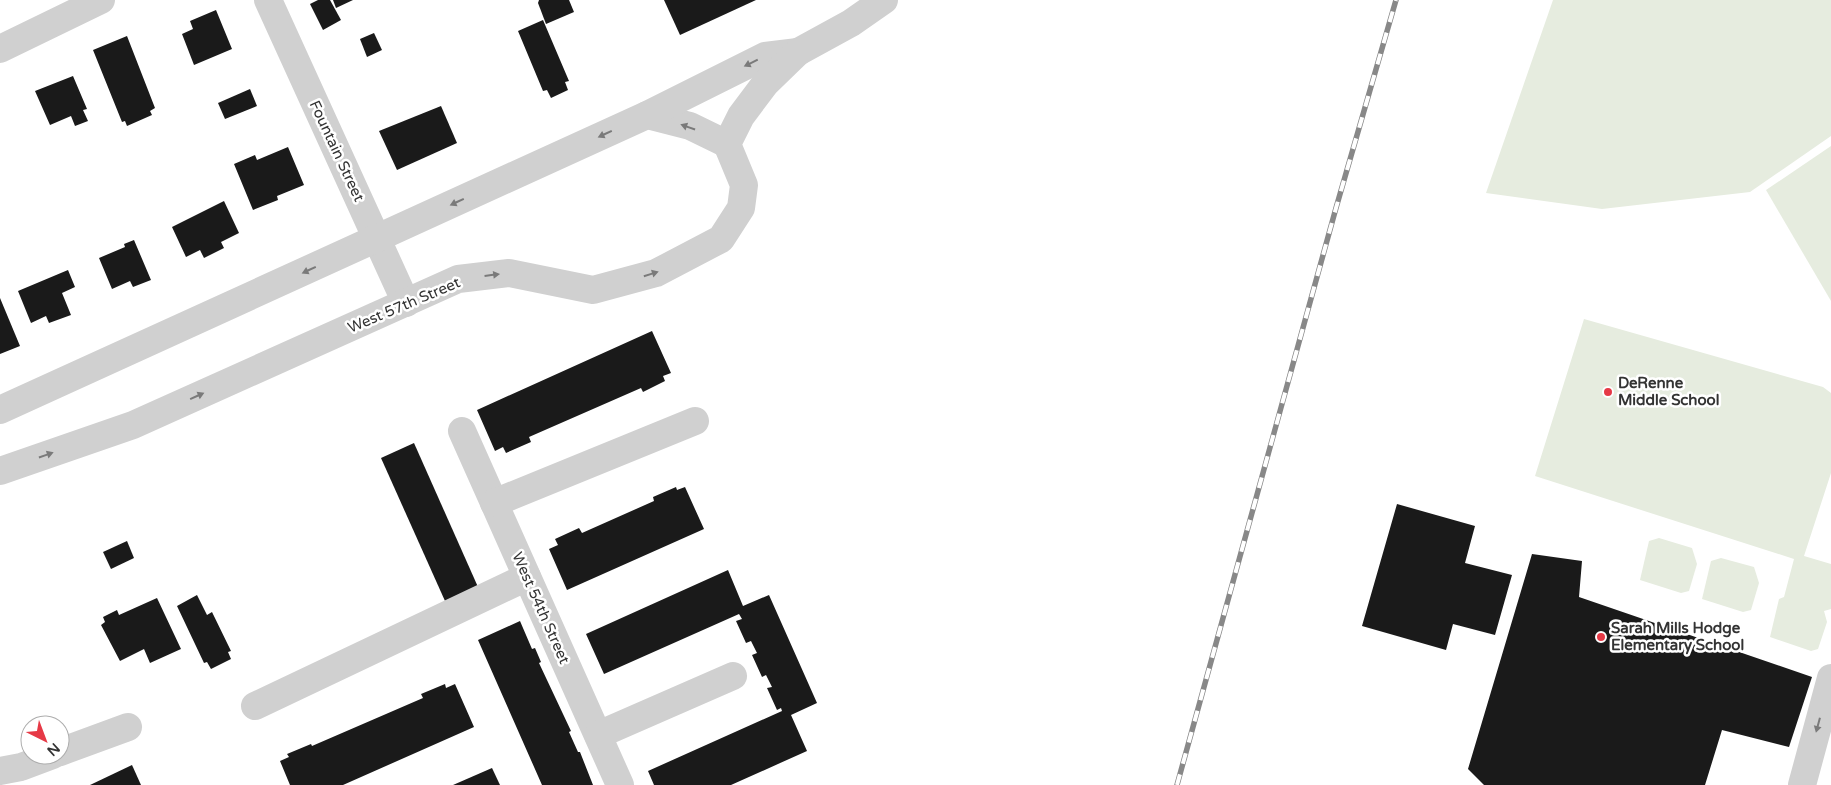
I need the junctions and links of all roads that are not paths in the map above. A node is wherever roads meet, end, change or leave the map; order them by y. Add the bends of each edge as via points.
1 (100, 0) edge
2 (268, 0) edge
3 (884, 0) edge
4 (0, 49) edge
5 (798, 52) junction
6 (647, 115) junction
7 (727, 144) junction
8 (377, 239) junction
9 (406, 303) junction
10 (0, 410) edge
11 (695, 421) dead end
12 (462, 431) dead end
13 (0, 471) edge
14 (494, 504) junction
15 (527, 576) junction
16 (733, 676) dead end
17 (1831, 678) edge
18 (255, 706) dead end
19 (128, 727) dead end
20 (598, 735) junction
21 (70, 748) edge
22 (26, 765) edge
23 (0, 771) edge
24 (620, 785) edge
25 (1802, 785) edge

1 - 4 street
2 - 8 street, Fountain Street
3 - 5 street via 851,23
5 -> 6 street via 765,56
5 - 7 street via 765,84
7 -> 6 street via 690,126
6 -> 8 street
9 -> 7 street, West 57th Street via 458,279 509,273 593,290 656,273 721,239 741,208 744,186
8 - 9 street, Fountain Street
8 -> 10 street
13 -> 9 street, West 57th Street via 133,425
11 - 14 street
12 - 14 street, West 54th Street
14 - 15 street, West 54th Street
15 - 18 street
15 - 20 street, West 54th Street
16 - 20 street
17 -> 25 street
19 - 21 street
20 - 24 street, West 54th Street
22 - 23 street

